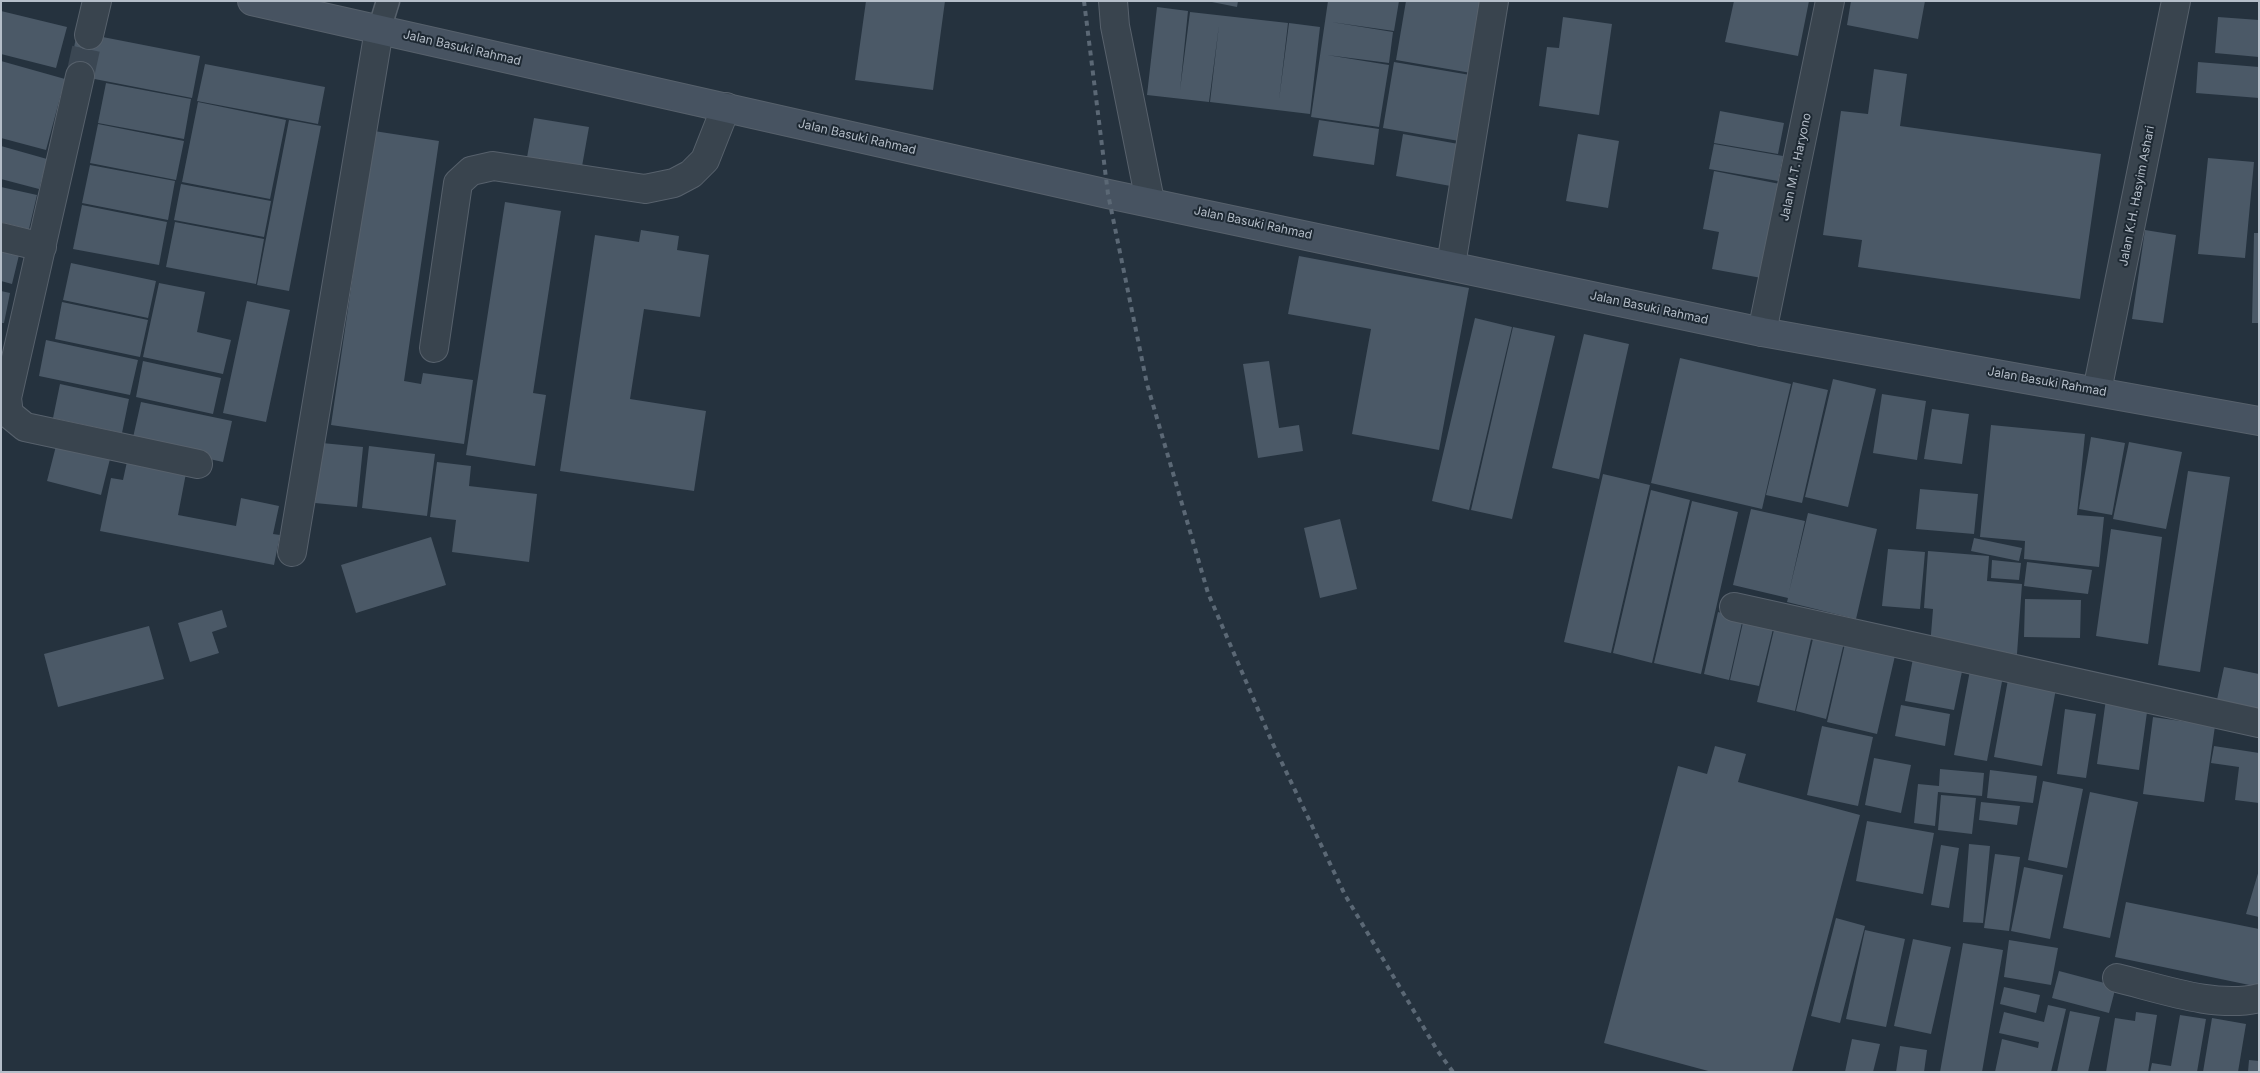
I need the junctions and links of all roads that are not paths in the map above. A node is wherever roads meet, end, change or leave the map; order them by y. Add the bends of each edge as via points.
1 (97, 1) edge
2 (252, 1) edge
3 (388, 1) edge
4 (1113, 1) edge
5 (1494, 1) edge
6 (1830, 1) edge
7 (2176, 1) edge
8 (379, 30) junction
9 (89, 35) tunnel mouth
10 (80, 76) tunnel mouth
11 (726, 108) junction
12 (1150, 201) junction
13 (1, 237) edge
14 (42, 247) junction
15 (1451, 265) junction
16 (1762, 332) junction
17 (434, 348) dead end
18 (2097, 391) junction
19 (2259, 421) edge
20 (198, 464) dead end
21 (292, 552) dead end
22 (1734, 607) dead end
23 (2259, 723) edge
24 (2117, 978) dead end
25 (2259, 998) edge

1 - 9 street
2 - 8 main road, Jalan Basuki Rahmad
3 - 8 lane
4 - 12 street via 1115,26
5 - 15 street
6 - 16 street, Jalan M.T. Haryono
7 - 18 street, Jalan K.H. Hasyim Ashari
8 - 11 main road, Jalan Basuki Rahmad
8 - 21 street
10 - 14 street
11 - 12 main road, Jalan Basuki Rahmad
11 - 17 street via 705,160 691,174 674,183 646,189 493,166 471,170 458,183
12 - 15 main road, Jalan Basuki Rahmad
13 - 14 street
14 - 20 street via 8,398 9,414 24,427
15 - 16 main road, Jalan Basuki Rahmad
16 - 18 main road, Jalan Basuki Rahmad
18 - 19 main road, Jalan Basuki Rahmad
22 - 23 street
24 - 25 street via 2211,1000

